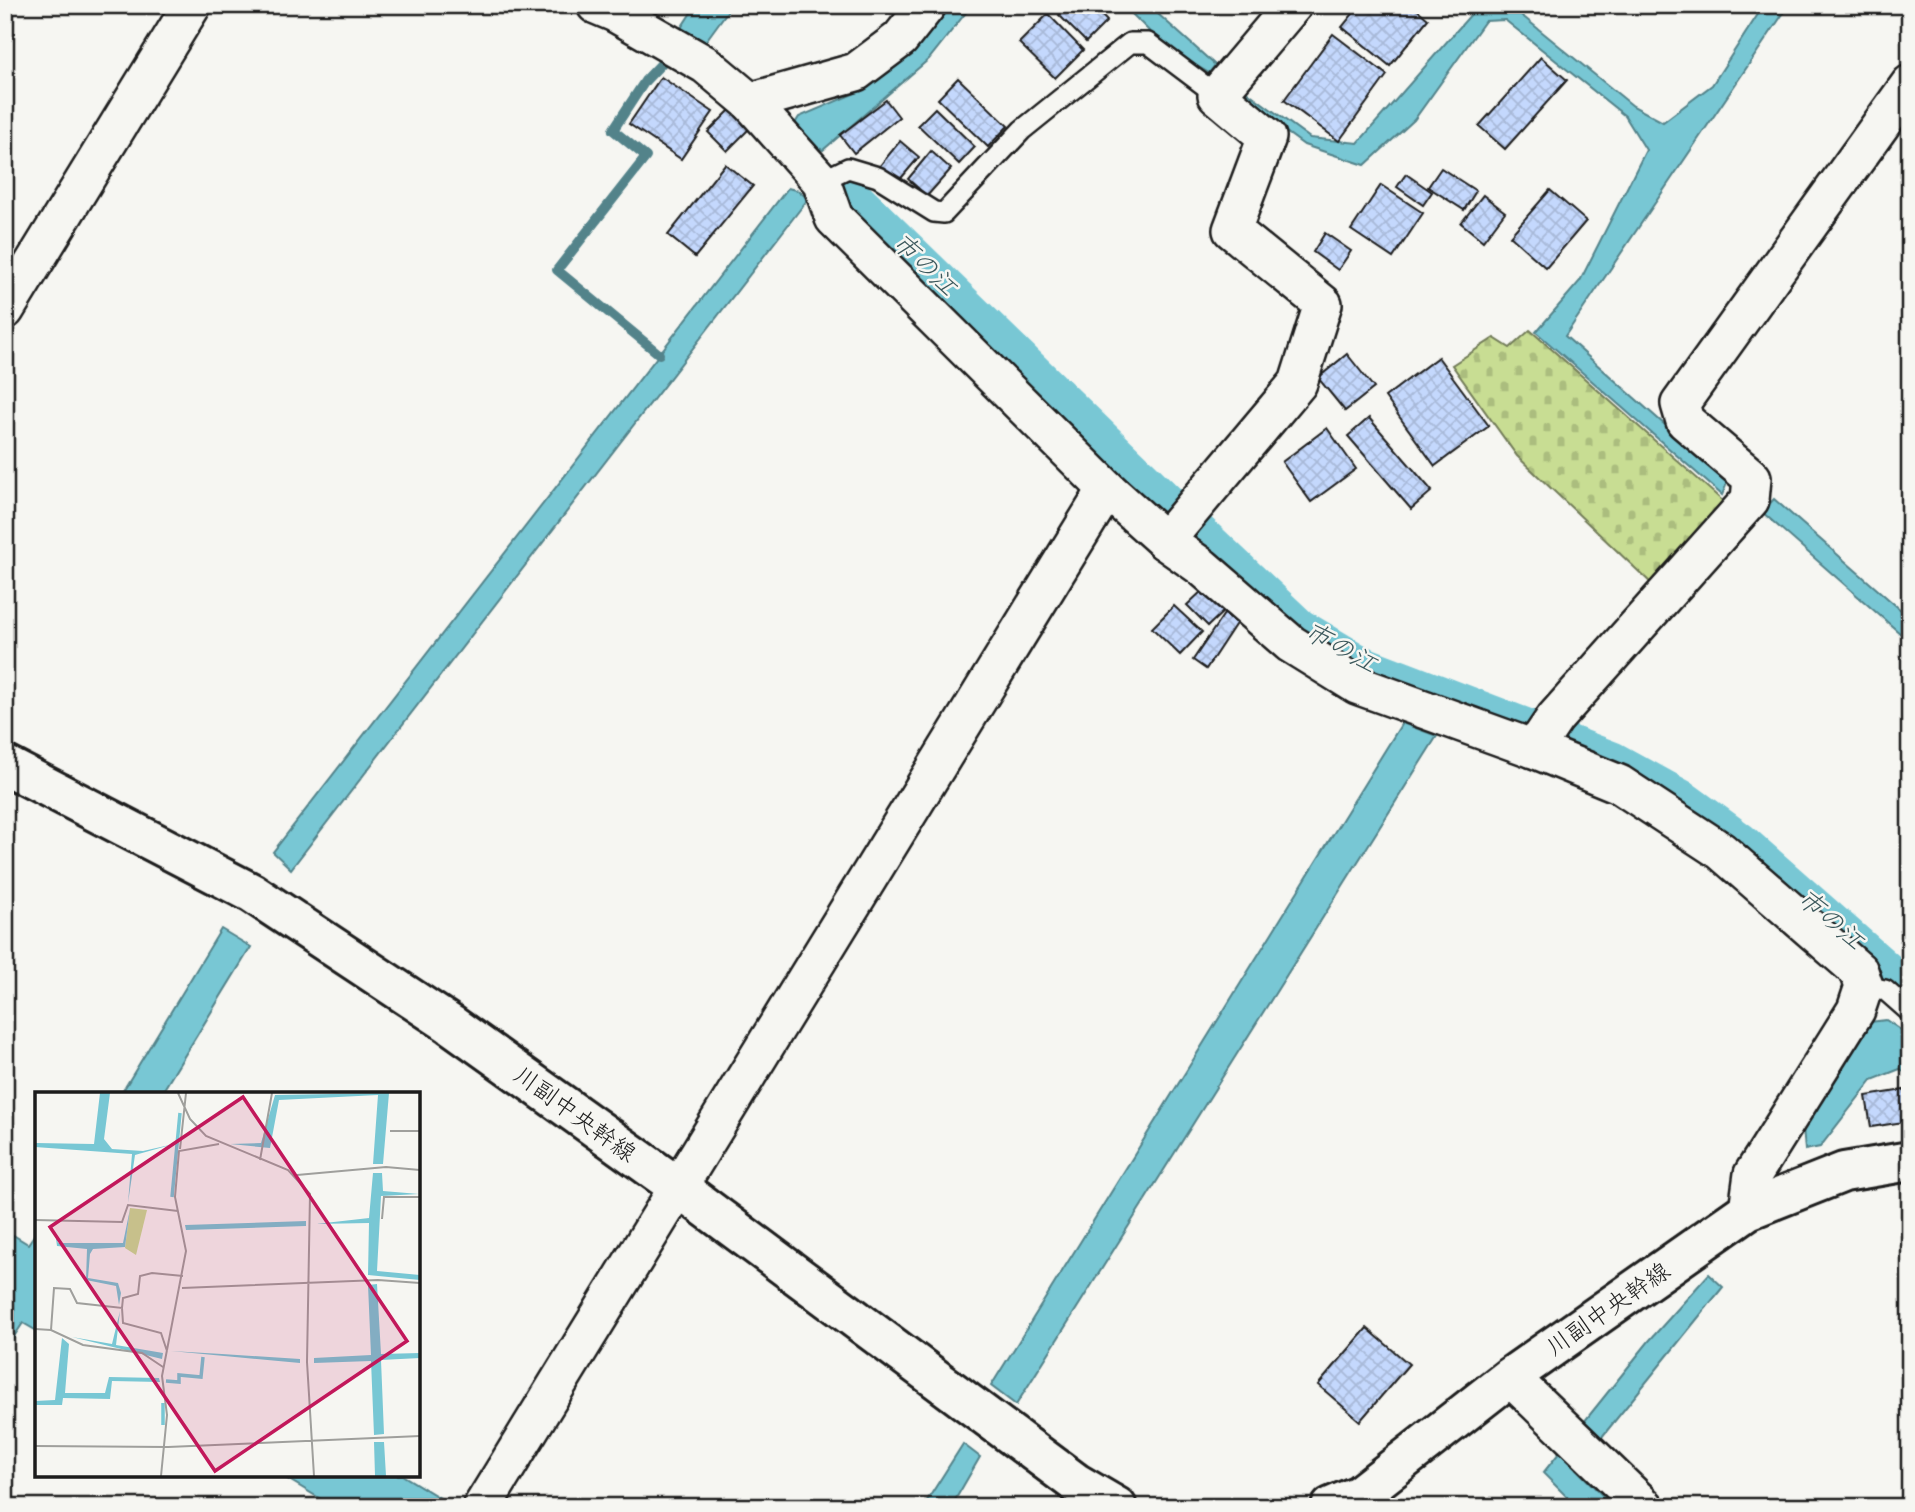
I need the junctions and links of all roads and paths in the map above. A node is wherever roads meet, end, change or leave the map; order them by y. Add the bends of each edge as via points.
1 (192, 5) edge
2 (596, 5) edge
3 (927, 5) edge
4 (1293, 5) edge
5 (1897, 5) edge
6 (1910, 13) edge
7 (1910, 84) edge
8 (1217, 95) junction
9 (750, 102) junction
10 (821, 181) junction
11 (5, 310) edge
12 (1107, 489) junction
13 (1165, 541) junction
14 (1534, 749) junction
15 (5, 765) edge
16 (1864, 986) junction
17 (1910, 1012) edge
18 (1910, 1161) edge
19 (678, 1187) junction
20 (1748, 1210) junction
21 (1510, 1377) junction
22 (482, 1507) edge
23 (1117, 1507) edge
24 (1331, 1507) edge
25 (1646, 1507) edge

1 - 11 street
2 - 9 street via 706,65
3 - 9 street via 900,39 856,72
4 - 8 street
5 - 6 path
7 - 14 street via 1681,404 1685,421 1752,478 1750,500 1555,718
8 - 10 lane via 1148,43 1130,43 1022,130 944,214 878,177 848,168
8 - 13 street via 1267,137 1232,230 1323,304 1298,383
9 - 10 street
10 - 12 street via 834,218
12 - 13 street
12 - 19 street
13 - 14 street via 1291,643 1357,685
14 - 16 street via 1619,784 1721,851 1859,971
15 - 19 street, 川副中央幹線 via 252,893 450,1024
16 - 17 lane via 1885,990
16 - 20 street via 1856,1010 1753,1174
18 - 20 street, 川副中央幹線 via 1844,1172
19 - 22 street
19 - 23 street, 川副中央幹線 via 1076,1483
20 - 21 street, 川副中央幹線
21 - 24 street, 川副中央幹線 via 1359,1495
21 - 25 street

